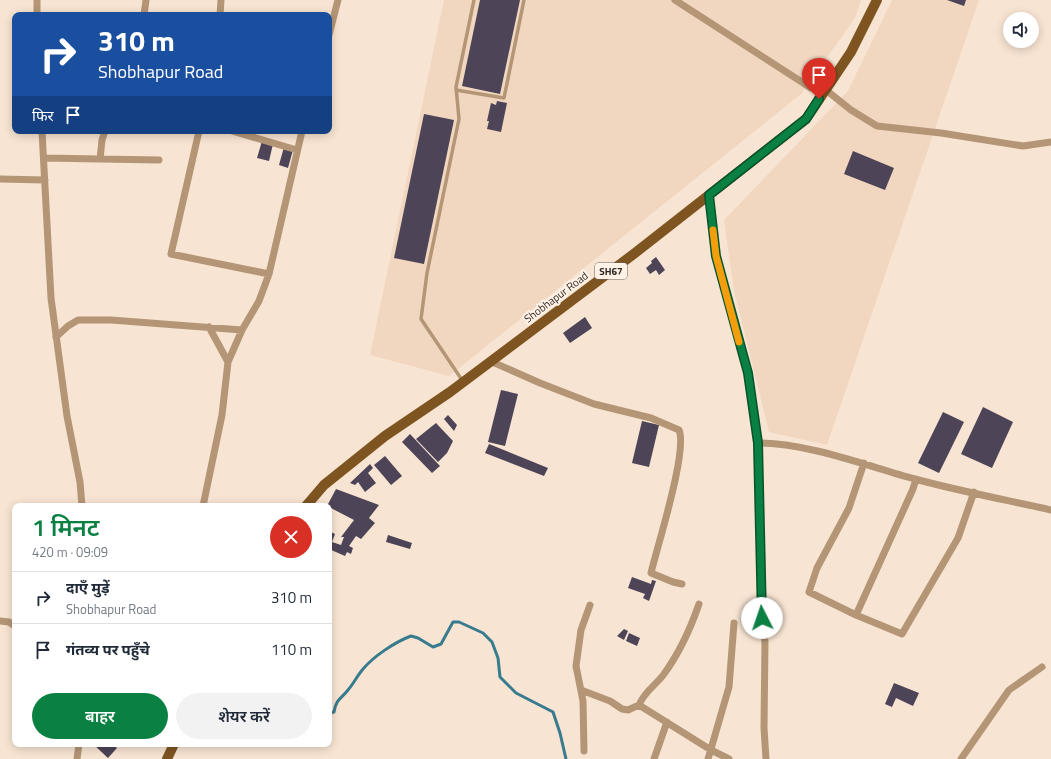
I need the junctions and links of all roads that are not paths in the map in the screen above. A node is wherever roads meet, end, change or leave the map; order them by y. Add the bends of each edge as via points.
1 (37, 0) edge
2 (146, 0) edge
3 (221, 0) edge
4 (338, 0) edge
5 (474, 0) edge
6 (524, 0) edge
7 (675, 0) edge
8 (878, 0) edge
9 (37, 12) edge
10 (144, 12) edge
11 (220, 12) edge
12 (332, 23) edge
13 (456, 90) junction
14 (826, 90) junction
15 (42, 134) edge
16 (105, 134) edge
17 (198, 134) edge
18 (242, 134) edge
19 (301, 134) edge
20 (1051, 142) edge
21 (297, 150) junction
22 (44, 158) junction
23 (100, 159) junction
24 (159, 160) dead end
25 (0, 179) edge
26 (45, 180) junction
27 (709, 195) junction
28 (269, 274) junction
29 (209, 328) junction
30 (242, 330) junction
31 (56, 337) junction
32 (490, 361) junction
33 (228, 362) junction
34 (463, 382) junction
35 (758, 443) junction
36 (864, 464) junction
37 (916, 479) junction
38 (974, 492) junction
39 (82, 503) edge
40 (204, 503) edge
41 (309, 503) edge
42 (1051, 510) edge
43 (682, 584) dead end
44 (699, 604) dead end
45 (590, 605) dead end
46 (856, 614) junction
47 (0, 622) edge
48 (734, 623) dead end
49 (12, 624) edge
50 (1042, 668) dead end
51 (581, 690) junction
52 (639, 705) junction
53 (666, 722) junction
54 (78, 747) edge
55 (173, 747) edge
56 (711, 750) junction
57 (584, 751) dead end
58 (77, 759) edge
59 (167, 759) edge
60 (654, 759) edge
61 (708, 759) edge
62 (729, 759) edge
63 (766, 759) edge
64 (961, 759) edge

1 - 9 street
2 - 10 street
3 - 11 street
4 - 12 street
5 - 13 lane
6 - 13 lane via 504,98
7 - 14 street via 811,88
8 - 14 main road, Shobhapur Road / SH67 via 851,52
13 - 34 lane via 460,119 427,273 421,319
14 - 20 street via 877,126 1023,146
14 - 27 main road, Shobhapur Road / SH67 via 806,119
15 - 22 street
16 - 23 street
17 - 28 street via 171,254
18 - 21 street
19 - 21 street
21 - 28 street
22 - 23 street
22 - 26 street
23 - 24 street
25 - 26 street
26 - 31 street via 51,298
27 - 32 main road, Shobhapur Road / SH67
27 - 35 street via 716,256 748,373
28 - 30 street via 259,302
29 - 30 street
29 - 31 street via 112,320 78,320
29 - 33 street
30 - 33 street
31 - 39 street
32 - 34 main road, Shobhapur Road / SH67
32 - 43 street via 594,404 651,418 679,430 680,447 675,478 651,573
33 - 40 street via 222,415
34 - 41 main road, Shobhapur Road / SH67 via 385,436 324,485
35 - 36 street via 812,451
35 - 63 street
36 - 37 street
36 - 46 street via 848,508 817,568 809,592
37 - 38 street
37 - 46 street
38 - 42 street
38 - 46 street via 958,538 902,634
44 - 52 street via 682,646 663,675 642,697
45 - 51 street via 577,648 576,666
47 - 49 street
48 - 56 street via 729,687
50 - 64 street via 1009,690
51 - 52 street via 610,701 622,709 628,710
51 - 57 street
52 - 53 street
53 - 56 street
53 - 60 street
54 - 58 street
55 - 59 main road
56 - 61 street
56 - 62 street

